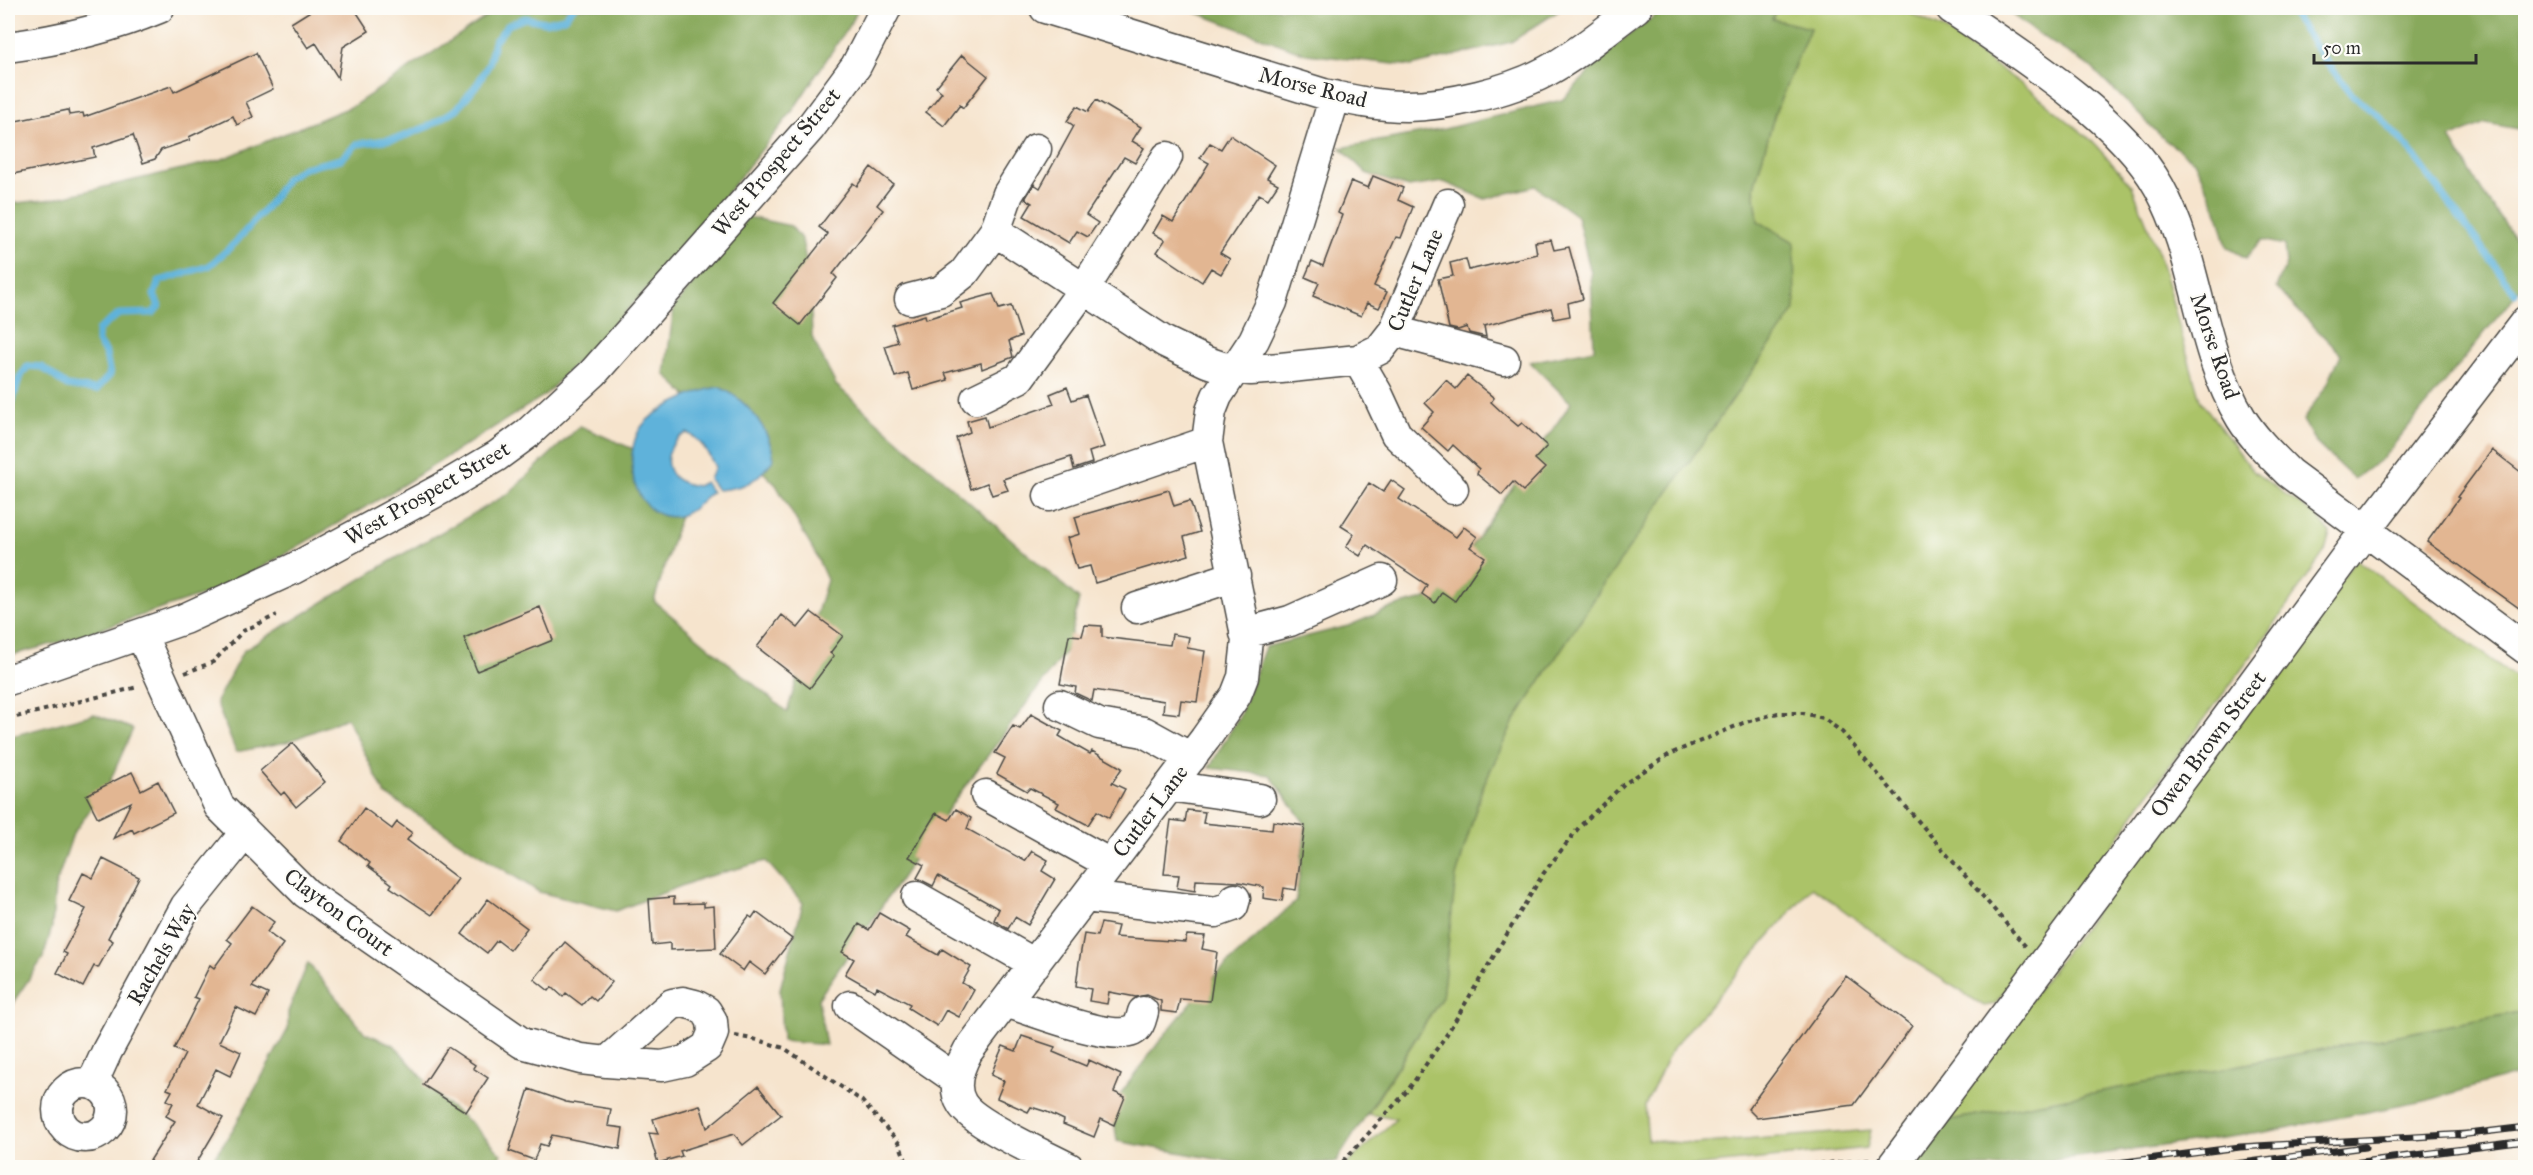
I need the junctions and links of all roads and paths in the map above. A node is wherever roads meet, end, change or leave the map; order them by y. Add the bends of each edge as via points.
1 (159, 8) edge
2 (886, 8) edge
3 (1045, 8) edge
4 (1636, 8) edge
5 (1951, 8) edge
6 (8, 47) edge
7 (1335, 96) junction
8 (1036, 149) dead end
9 (1167, 157) dead end
10 (1448, 204) dead end
11 (995, 231) junction
12 (1084, 290) junction
13 (910, 299) dead end
14 (2526, 321) edge
15 (1394, 331) junction
16 (1358, 360) junction
17 (1504, 360) dead end
18 (1235, 369) junction
19 (976, 399) dead end
20 (1207, 442) junction
21 (1453, 489) dead end
22 (1049, 496) dead end
23 (2366, 530) junction
24 (1235, 576) junction
25 (1382, 580) dead end
26 (1137, 608) dead end
27 (277, 615) dead end
28 (1245, 633) junction
29 (141, 634) junction
30 (2526, 650) edge
31 (192, 670) dead end
32 (8, 680) edge
33 (141, 687) dead end
34 (1060, 705) dead end
35 (8, 719) edge
36 (1191, 758) junction
37 (1170, 786) junction
38 (986, 795) dead end
39 (1260, 799) dead end
40 (245, 833) junction
41 (1110, 864) junction
42 (917, 897) dead end
43 (1085, 897) junction
44 (1235, 899) dead end
45 (1035, 964) junction
46 (2043, 967) junction
47 (1006, 1002) junction
48 (850, 1005) dead end
49 (1143, 1012) dead end
50 (713, 1033) junction
51 (607, 1062) junction
52 (957, 1080) junction
53 (92, 1084) dead end
54 (1894, 1163) edge
55 (909, 1167) edge
56 (1069, 1167) edge
57 (1337, 1167) edge
58 (1757, 1167) edge

1 - 6 street via 59,40
2 - 29 street, West Prospect Street via 856,66 810,128 593,373 526,434 441,489 292,569 184,619
3 - 7 street, Morse Road
4 - 7 street, Morse Road via 1569,57 1509,87 1465,99 1407,106
5 - 23 street, Morse Road via 2098,115 2137,158 2159,187 2170,213 2218,368 2241,418 2289,473
7 - 18 street, Cutler Lane via 1272,302
8 - 11 street via 1008,194
9 - 12 street
10 - 15 street, Cutler Lane
11 - 12 street, Cutler Lane
11 - 13 street via 964,273 941,291
12 - 18 street, Cutler Lane via 1165,342 1207,362
12 - 19 street via 1019,378
14 - 23 street, Owen Brown Street
15 - 16 street, Cutler Lane via 1380,349
15 - 17 street
16 - 18 street, Cutler Lane
16 - 21 street via 1396,434
18 - 20 street, Cutler Lane via 1211,411
20 - 22 street
20 - 24 street, Cutler Lane
23 - 30 street, Morse Road
23 - 46 street, Owen Brown Street
24 - 26 street
24 - 28 street, Cutler Lane
25 - 28 street via 1290,621
27 - 31 path via 243,631 213,662
28 - 36 street, Cutler Lane via 1246,657 1236,695
29 - 32 street, West Prospect Street
29 - 40 street, Clayton Court via 219,806
33 - 35 path
34 - 36 street via 1099,724 1144,732
36 - 37 street, Cutler Lane
37 - 39 street
37 - 41 street, Cutler Lane
38 - 41 street
40 - 51 street, Clayton Court via 306,893 522,1043
40 - 53 street, Rachels Way via 186,906 106,1051
41 - 43 street, Cutler Lane
42 - 45 street
43 - 44 street via 1216,912 1233,906
43 - 45 street, Cutler Lane
45 - 47 street, Cutler Lane
46 - 54 street, Owen Brown Street
46 - 57 path via 1842,732 1822,718 1778,713 1743,723 1670,754 1624,784 1580,826 1543,874 1447,1034 1408,1090
47 - 49 street via 1117,1033 1138,1027
47 - 52 street, Cutler Lane via 960,1064
48 - 52 street
50 - 51 street, Clayton Court via 707,1047 685,1061 662,1066
50 - 51 street via 706,1011 683,1002 672,1004
50 - 55 path via 767,1042 813,1066 862,1101 882,1122 899,1143
52 - 56 street via 962,1104 978,1119
54 - 58 path

